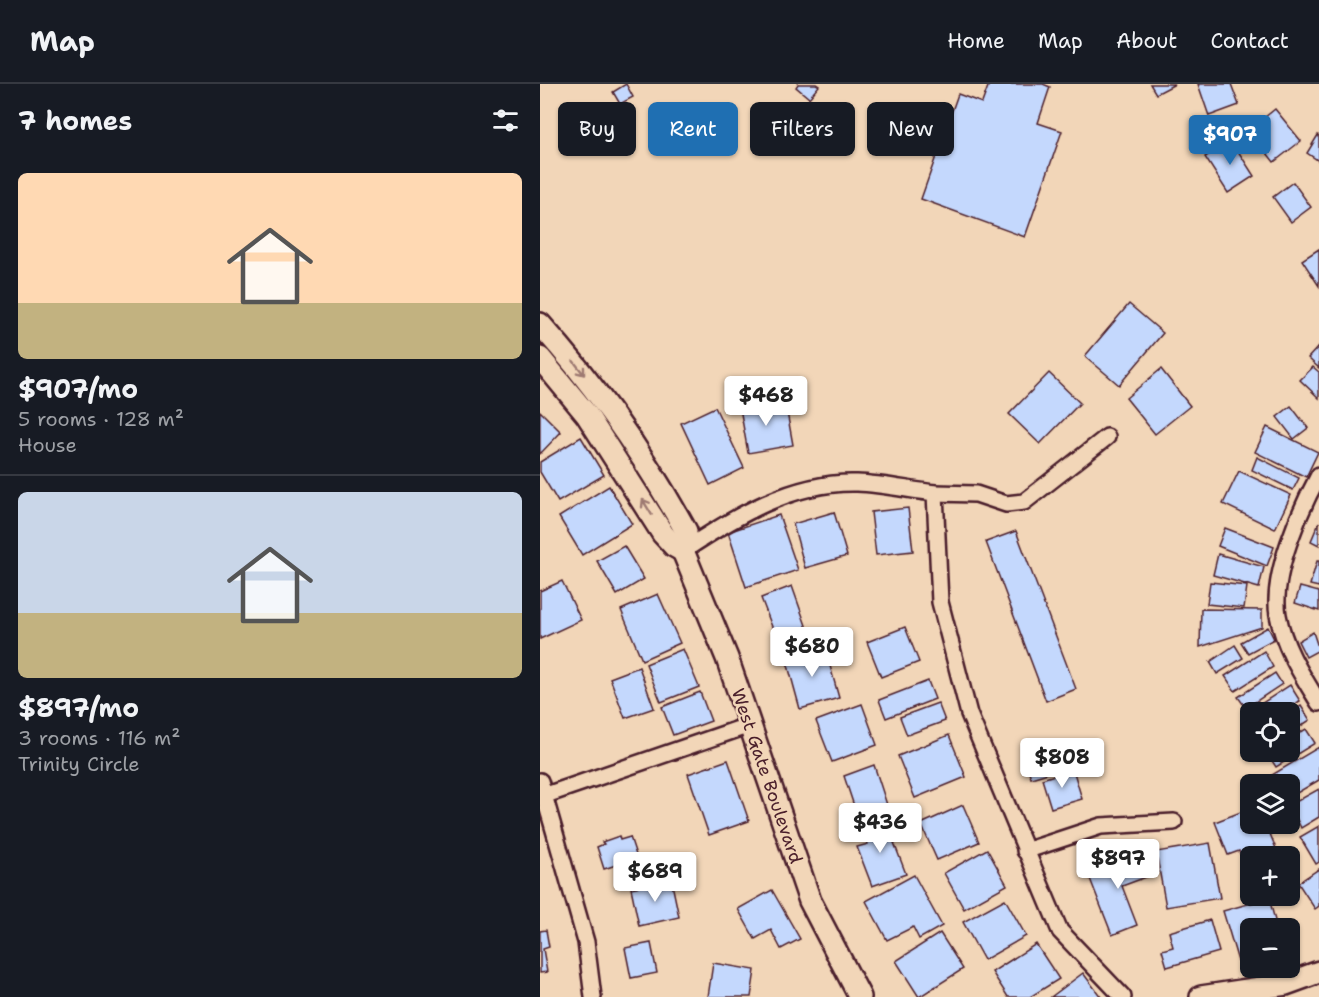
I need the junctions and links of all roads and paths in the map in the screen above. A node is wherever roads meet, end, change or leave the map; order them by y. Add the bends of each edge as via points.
1 (540, 324) edge
2 (540, 358) edge
3 (1107, 437) dead end
4 (1319, 475) edge
5 (935, 493) junction
6 (683, 551) junction
7 (1319, 703) edge
8 (750, 725) junction
9 (543, 788) edge
10 (1174, 822) dead end
11 (1025, 851) junction
12 (1319, 972) edge
13 (593, 997) edge
14 (860, 997) edge
15 (1123, 997) edge
16 (1201, 997) edge

1 -> 6 street, West Gate Boulevard via 605,403 681,521 686,531
6 -> 2 street, West Gate Boulevard via 663,534 587,415
3 - 5 street via 1024,502 1006,504 976,494
4 - 7 street via 1281,564 1278,614 1290,653
5 - 6 street via 855,483 813,488 748,511
5 - 11 street via 940,602 969,714
6 - 8 street, West Gate Boulevard
8 - 9 street
8 - 14 street, West Gate Boulevard via 810,901
9 - 13 street via 586,942
10 - 11 street via 1101,826
11 - 15 street via 1060,931
12 - 16 street via 1286,984

